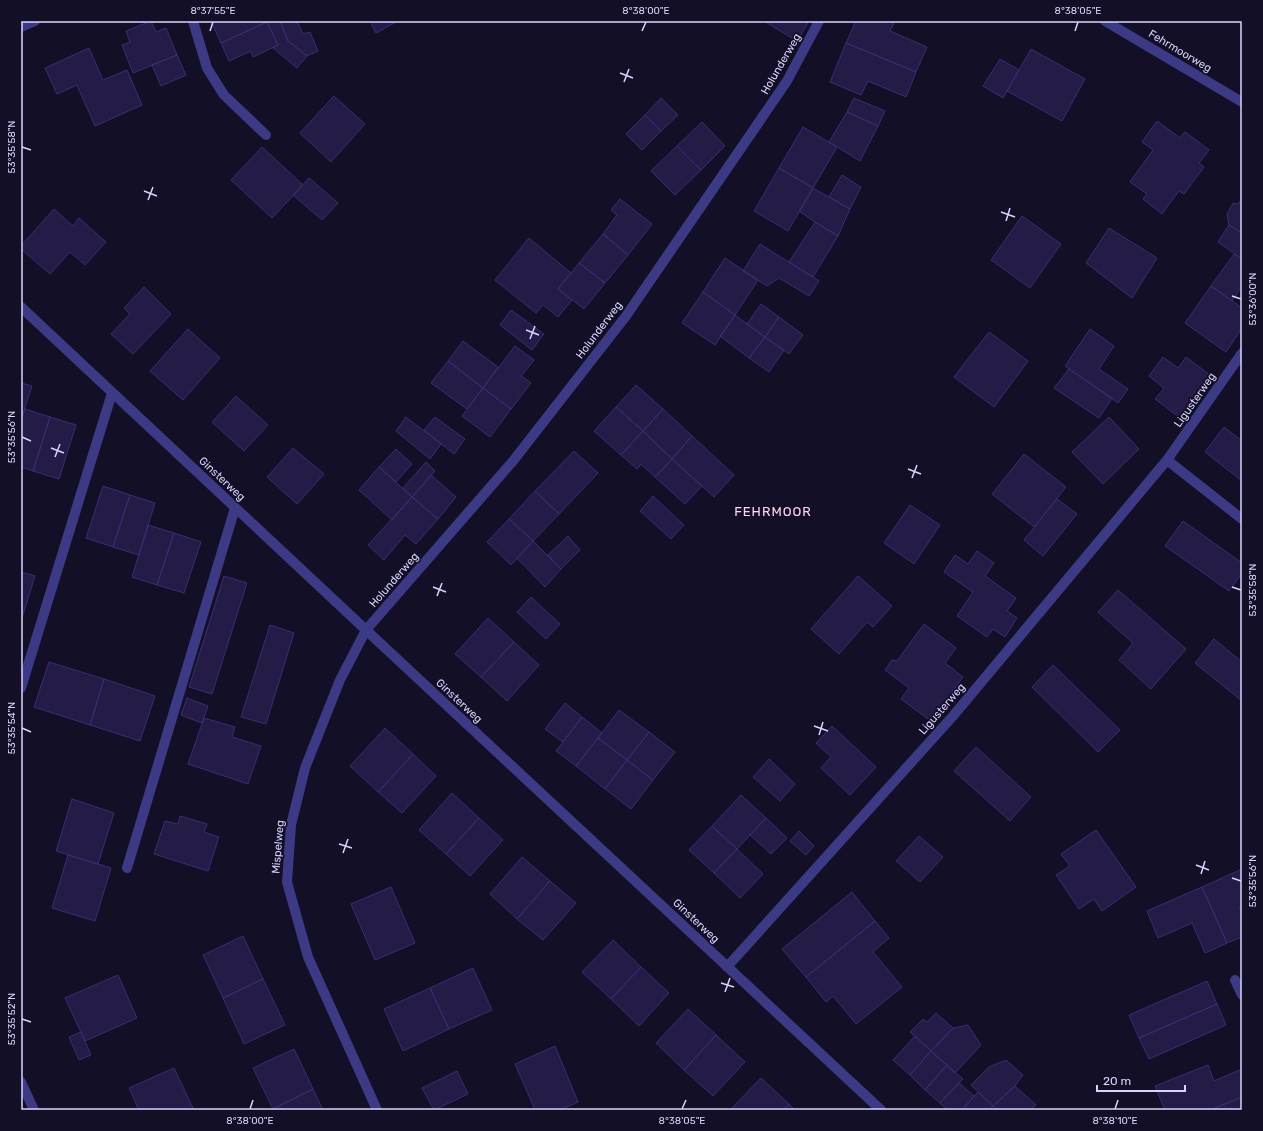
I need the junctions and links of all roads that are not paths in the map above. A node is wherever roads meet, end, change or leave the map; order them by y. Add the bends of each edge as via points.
1 (35, 21) edge
2 (193, 21) edge
3 (819, 21) edge
4 (1105, 21) edge
5 (21, 27) edge
6 (1242, 102) edge
7 (266, 135) dead end
8 (21, 307) edge
9 (1242, 353) edge
10 (112, 393) junction
11 (1167, 460) junction
12 (235, 508) junction
13 (1242, 519) edge
14 (366, 630) junction
15 (21, 688) edge
16 (126, 868) dead end
17 (727, 967) junction
18 (1235, 980) dead end
19 (1242, 995) edge
20 (21, 1082) edge
21 (34, 1110) edge
22 (377, 1110) edge
23 (881, 1110) edge

1 - 5 street
2 - 7 street via 207,68 224,95
3 - 14 street, Holunderweg via 787,81 626,316 513,461
4 - 6 street, Fehrmoorweg
8 - 10 street, Ginsterweg
9 - 11 street, Ligusterweg
10 - 12 street, Ginsterweg
10 - 15 street
11 - 13 street
11 - 17 street, Ligusterweg via 953,716
12 - 14 street, Ginsterweg
12 - 16 street
14 - 17 street, Ginsterweg
14 - 22 street, Mispelweg via 340,680 305,768 291,825 287,882 308,957
17 - 23 street, Ginsterweg
18 - 19 street
20 - 21 street

